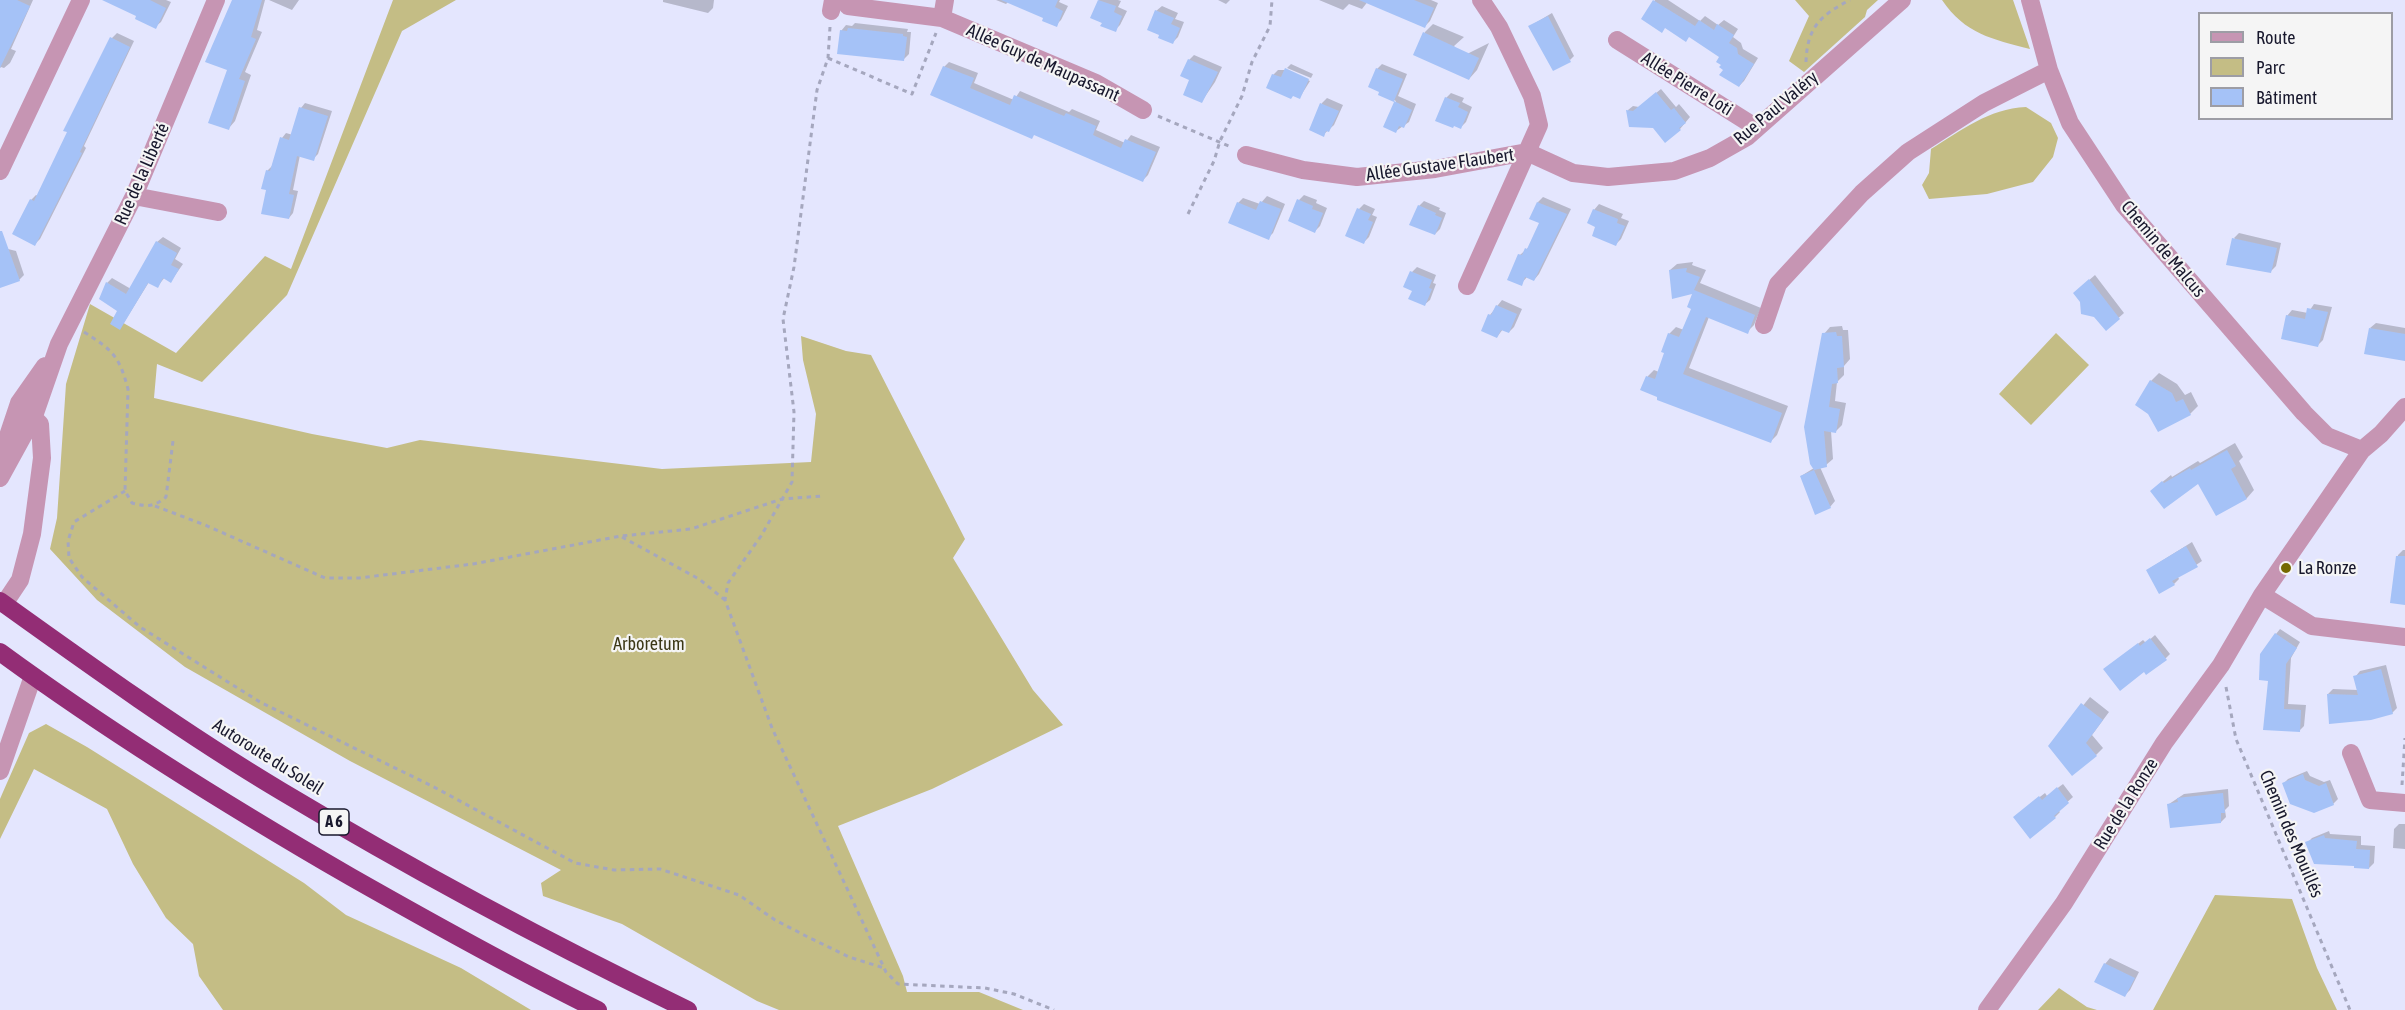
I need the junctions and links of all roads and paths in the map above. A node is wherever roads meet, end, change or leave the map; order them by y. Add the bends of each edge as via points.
1 (81, 0) edge
2 (216, 0) edge
3 (945, 0) edge
4 (1272, 0) edge
5 (1481, 0) edge
6 (1850, 0) edge
7 (1902, 0) edge
8 (2030, 0) edge
9 (837, 6) edge
10 (942, 18) junction
11 (1617, 40) dead end
12 (828, 58) junction
13 (2049, 70) junction
14 (1809, 81) junction
15 (1143, 110) joint
16 (1757, 128) junction
17 (1220, 141) junction
18 (1527, 152) junction
19 (1246, 155) joint
20 (0, 171) edge
21 (134, 196) junction
22 (218, 212) dead end
23 (1188, 214) dead end
24 (1467, 286) dead end
25 (70, 323) junction
26 (1764, 325) dead end
27 (59, 344) junction
28 (19, 403) junction
29 (2405, 407) edge
30 (34, 416) junction
31 (173, 441) dead end
32 (2362, 450) junction
33 (0, 460) edge
34 (0, 478) edge
35 (125, 491) junction
36 (823, 495) dead end
37 (782, 499) junction
38 (155, 506) junction
39 (621, 536) junction
40 (2262, 595) junction
41 (725, 600) junction
42 (2, 603) edge
43 (2405, 637) edge
44 (0, 652) edge
45 (2221, 665) junction
46 (33, 676) junction
47 (2405, 738) edge
48 (2351, 753) dead end
49 (2, 767) edge
50 (2403, 802) edge
51 (884, 968) dead end
52 (598, 1010) edge
53 (688, 1010) edge
54 (1054, 1010) edge
55 (1987, 1010) edge
56 (2350, 1010) edge

1 - 20 street
2 - 21 street, Rue de la Liberté
3 - 10 street
4 - 17 path via 1270,26
5 - 18 street via 1499,27 1532,96 1539,125
6 - 14 path via 1820,20 1811,32 1806,52
7 - 14 street, Rue Paul Valéry
8 - 13 street, Chemin de Malcus
9 - 10 street, Allée Guy de Maupassant
9 - 12 path
10 - 12 path via 912,94
10 - 15 street, Allée Guy de Maupassant via 1096,83
11 - 16 street, Allée Pierre Loti
12 - 37 path via 817,90 794,267 783,319 794,412 792,482
13 - 26 street via 1983,103 1908,152 1862,193 1778,284
13 - 32 street, Chemin de Malcus via 2070,123 2124,205 2304,413 2327,436
14 - 16 street, Rue Paul Valéry
15 - 17 path
16 - 18 street, Rue Paul Valéry via 1710,158 1674,171 1608,177 1573,173
17 - 19 path
17 - 23 path
18 - 19 street, Allée Gustave Flaubert via 1435,169 1357,177 1303,170
18 - 24 street
21 - 22 street
21 - 25 street, Rue de la Liberté
25 - 27 street, Rue de la Liberté
25 - 35 path via 112,350 125,379
27 - 28 street, Rue de la Liberté
27 - 30 street, Rue de la Liberté
28 - 30 street
28 - 33 street, Rue de la Liberté
29 - 32 street, Rue de la Ronze
30 - 34 street, Rue de la Liberté
30 - 42 street via 40,424 42,458 32,534 20,580
31 - 38 path via 166,497
32 - 40 street, Rue de la Ronze
35 - 38 path via 132,503
35 - 51 path via 74,522 68,541 69,558 82,577 140,627 260,702 432,786 575,863 614,870 660,869 739,895 806,936 849,957
36 - 37 path
37 - 39 path via 691,529
37 - 41 path via 728,583
38 - 39 path via 325,578 359,578 473,564
39 - 41 path via 699,579
40 - 43 street via 2312,626
40 - 45 street, Rue de la Ronze
41 - 54 path via 772,728 886,972 898,984 985,988 1014,994
42 - 53 highway, Autoroute du Soleil / A 6 via 186,731 280,790 450,889
44 - 46 highway, A 6
45 - 55 street, Rue de la Ronze via 2164,743 2064,903
45 - 56 path, Chemin des Mouillés via 2236,739
46 - 49 street
46 - 52 highway, A 6 via 255,822 409,910
47 - 50 path
48 - 50 street via 2370,800

